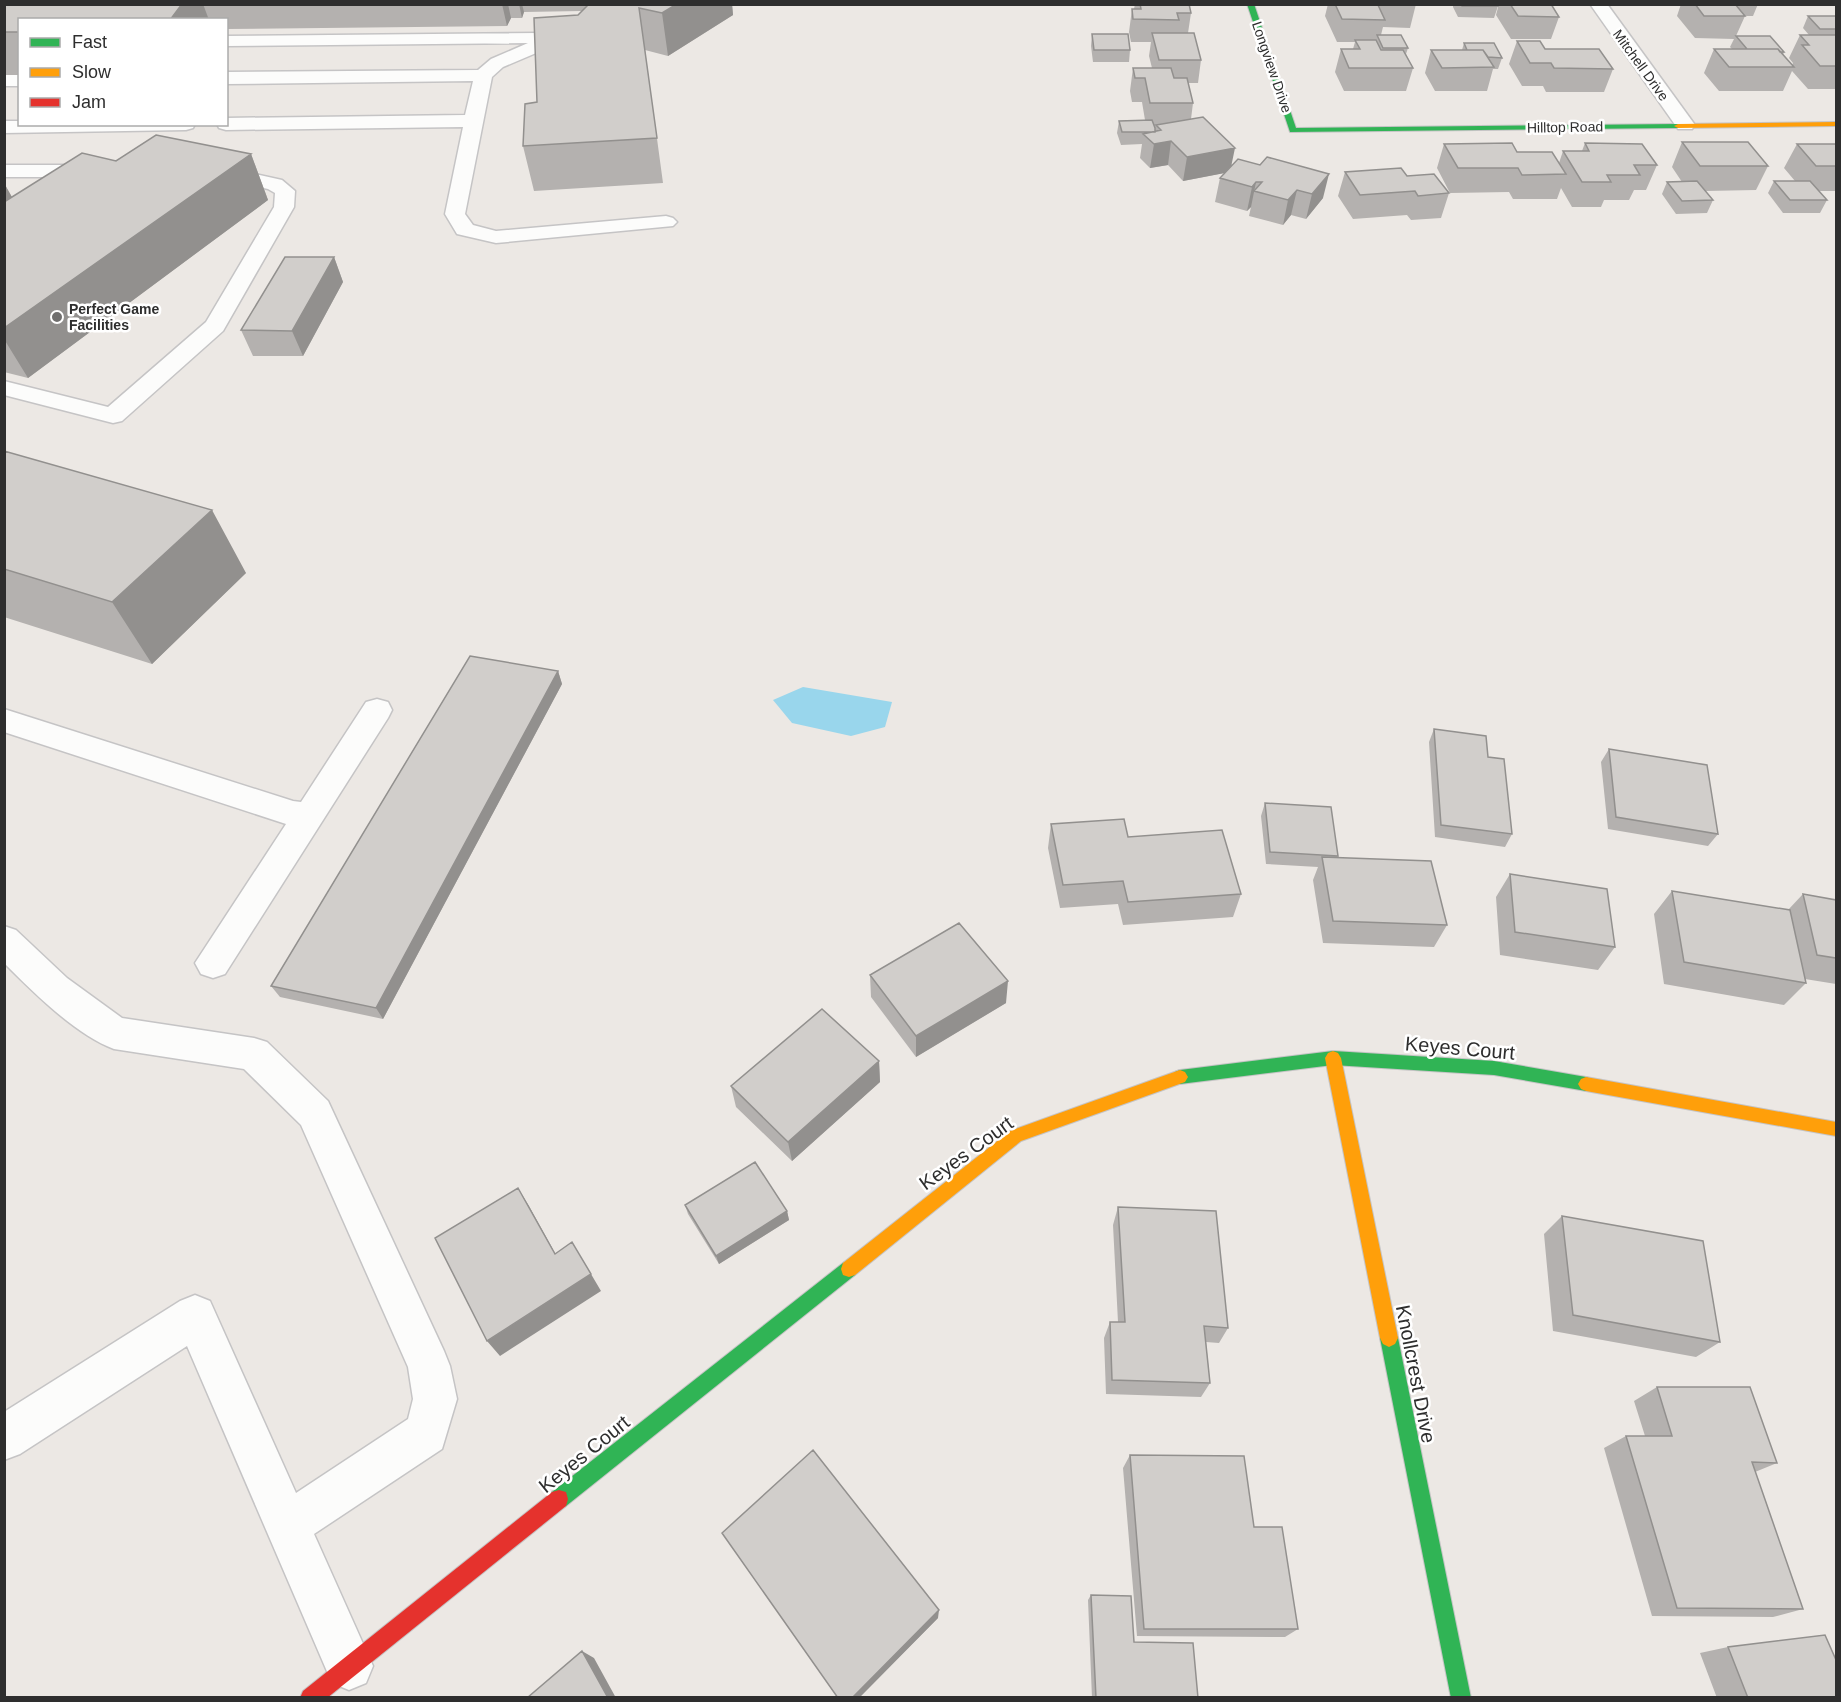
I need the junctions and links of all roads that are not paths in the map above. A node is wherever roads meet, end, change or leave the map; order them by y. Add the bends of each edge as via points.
1 (621, 4) edge
2 (1250, 4) edge
3 (1598, 4) edge
4 (554, 38) junction
5 (228, 41) edge
6 (483, 75) junction
7 (228, 78) edge
8 (474, 121) junction
9 (228, 124) edge
10 (1836, 124) edge
11 (1685, 125) junction
12 (65, 126) edge
13 (4, 127) edge
14 (1293, 130) joint
15 (4, 171) edge
16 (119, 171) edge
17 (200, 172) edge
18 (666, 222) dead end
19 (4, 388) edge
20 (377, 710) dead end
21 (4, 720) edge
22 (310, 815) junction
23 (4, 940) edge
24 (213, 963) dead end
25 (1333, 1058) junction
26 (1836, 1130) edge
27 (4, 1438) edge
28 (286, 1525) junction
29 (349, 1666) junction
30 (310, 1698) edge
31 (1461, 1698) edge

1 - 4 street via 610,15
2 - 14 street, Longview Drive
3 - 11 street, Mitchell Drive
4 - 5 street
4 - 6 street via 497,63
6 - 7 street
6 - 8 street
8 - 9 street
8 - 18 street via 455,214 465,229 496,237
10 - 11 street, Hilltop Road
11 - 14 street, Hilltop Road
12 - 13 street
15 - 16 street
17 - 19 street via 222,172 275,184 285,191 284,207 215,326 113,416
20 - 22 street
21 - 22 street via 293,814
22 - 24 street
23 - 28 street via 54,989 114,1033 254,1054 315,1113 429,1366 435,1399 426,1433
25 - 26 street, Keyes Court via 1494,1068
25 - 29 street, Keyes Court via 1182,1076 1016,1136
25 - 31 street, Knollcrest Drive
27 - 28 street via 195,1316
28 - 29 street
29 - 30 street, Keyes Court

